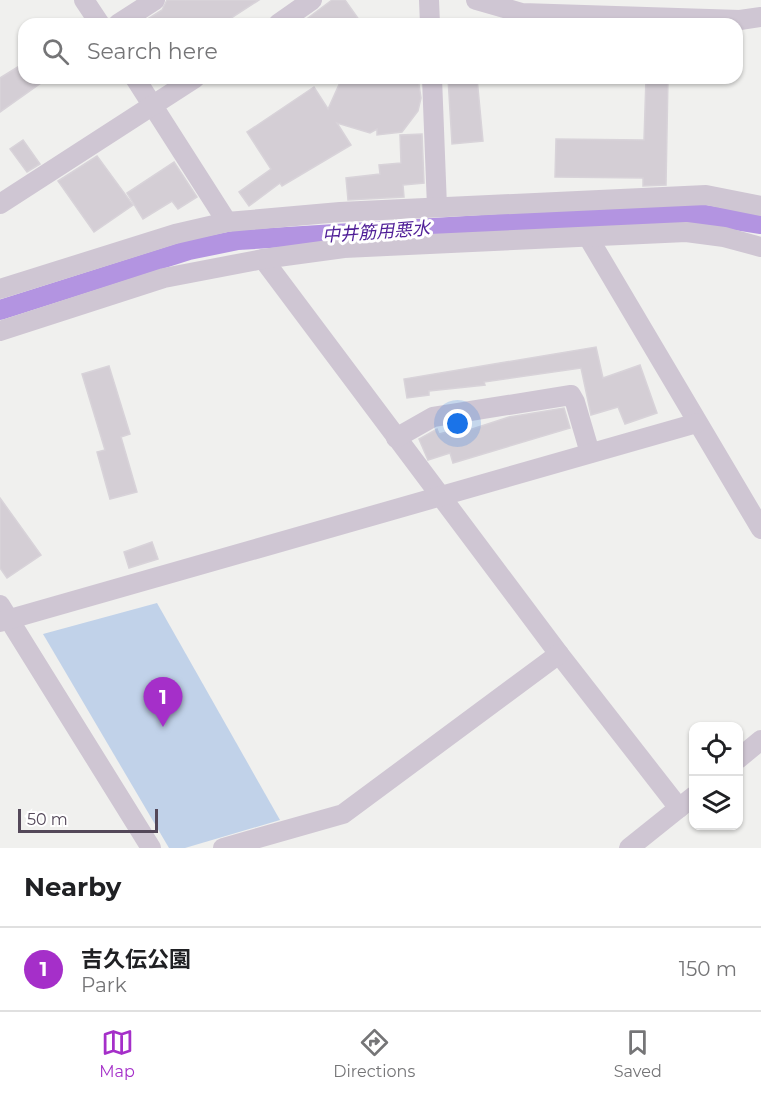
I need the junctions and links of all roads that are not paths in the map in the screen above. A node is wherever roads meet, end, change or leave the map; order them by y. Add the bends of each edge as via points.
1 (84, 0) edge
2 (155, 0) edge
3 (312, 0) edge
4 (429, 0) edge
5 (476, 0) edge
6 (761, 17) edge
7 (96, 18) edge
8 (127, 18) edge
9 (286, 18) edge
10 (430, 18) edge
11 (678, 18) edge
12 (743, 20) edge
13 (139, 84) edge
14 (186, 84) edge
15 (432, 84) edge
16 (153, 106) junction
17 (0, 204) edge
18 (761, 206) edge
19 (437, 207) junction
20 (227, 222) junction
21 (588, 237) junction
22 (761, 247) edge
23 (263, 259) junction
24 (0, 289) edge
25 (0, 330) edge
26 (697, 423) junction
27 (396, 438) junction
28 (590, 453) junction
29 (439, 496) junction
30 (761, 529) edge
31 (3, 615) edge
32 (559, 654) junction
33 (761, 740) edge
34 (743, 755) edge
35 (686, 802) edge
36 (151, 848) edge
37 (223, 848) edge
38 (629, 848) edge

1 - 7 street
2 - 8 street
3 - 9 street
4 - 10 street
5 - 11 street via 522,13
6 - 12 street
13 - 16 street
14 - 16 street
15 - 19 street
16 - 17 street
16 - 20 street
18 - 19 street via 706,195
19 - 20 street
20 - 24 street via 175,234
21 - 22 street via 686,232
21 - 23 street via 344,248
21 - 26 street
23 - 25 street via 164,278
23 - 27 street
26 - 28 street
26 - 30 street
27 - 28 street via 433,417 571,395
27 - 29 street
28 - 29 street
29 - 31 street
29 - 32 street
31 - 36 street
32 - 35 street
32 - 37 street via 343,814
33 - 34 street
35 - 38 street

